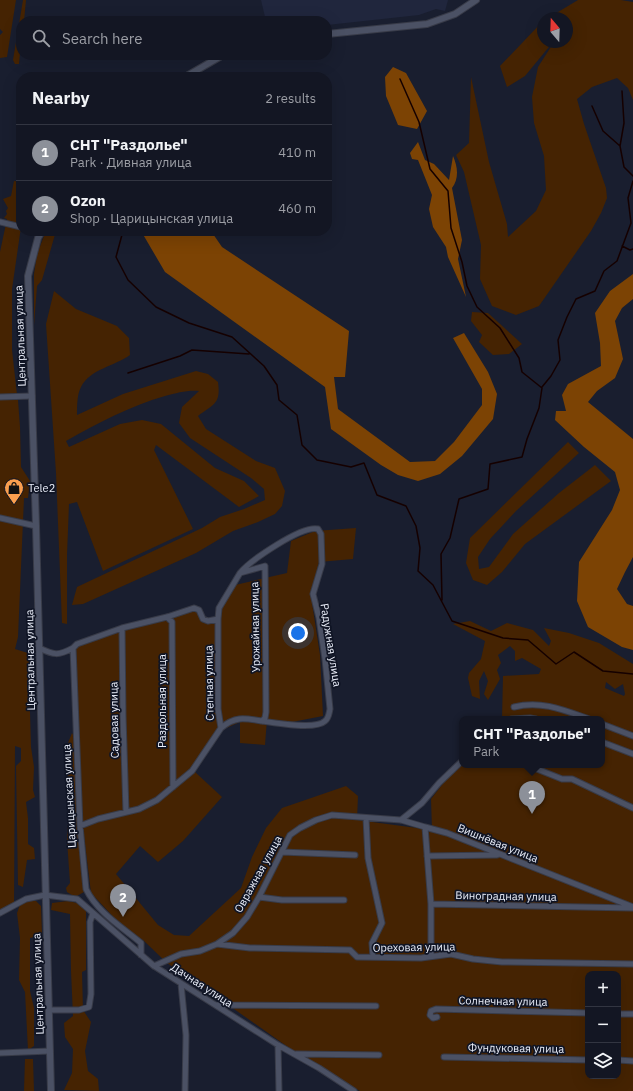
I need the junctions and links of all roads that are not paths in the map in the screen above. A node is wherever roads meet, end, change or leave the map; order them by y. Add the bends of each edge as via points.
1 (476, 0) edge
2 (332, 34) edge
3 (214, 60) edge
4 (194, 72) edge
5 (0, 222) edge
6 (16, 225) edge
7 (39, 236) edge
8 (32, 396) junction
9 (0, 397) edge
10 (0, 518) edge
11 (36, 526) junction
12 (240, 573) junction
13 (167, 617) junction
14 (218, 619) junction
15 (122, 628) junction
16 (39, 648) junction
17 (73, 648) junction
18 (514, 707) dead end
19 (581, 716) edge
20 (262, 721) junction
21 (605, 725) edge
22 (221, 728) junction
23 (633, 736) edge
24 (605, 743) edge
25 (633, 754) edge
26 (459, 764) edge
27 (534, 768) edge
28 (173, 787) junction
29 (633, 808) edge
30 (126, 812) junction
31 (366, 818) junction
32 (401, 820) junction
33 (80, 826) junction
34 (425, 827) junction
35 (282, 852) junction
36 (355, 855) dead end
37 (500, 855) junction
38 (427, 856) junction
39 (46, 895) junction
40 (259, 897) junction
41 (344, 900) dead end
42 (431, 904) junction
43 (633, 907) edge
44 (0, 913) edge
45 (93, 913) junction
46 (217, 944) junction
47 (141, 955) junction
48 (431, 956) junction
49 (373, 957) junction
50 (633, 964) edge
51 (154, 966) junction
52 (182, 984) junction
53 (215, 1005) junction
54 (376, 1006) dead end
55 (49, 1010) junction
56 (585, 1013) edge
57 (621, 1014) edge
58 (633, 1014) edge
59 (437, 1017) dead end
60 (278, 1045) junction
61 (50, 1051) junction
62 (0, 1054) edge
63 (294, 1054) junction
64 (379, 1055) dead end
65 (444, 1057) dead end
66 (585, 1060) edge
67 (621, 1060) edge
68 (633, 1061) edge
69 (51, 1091) edge
70 (185, 1091) edge
71 (279, 1091) edge
72 (354, 1091) edge

1 - 2 street via 455,14 427,24
3 - 4 street
5 - 6 street
7 - 8 street, Центральная улица via 28,276
8 - 9 street
8 - 11 street, Центральная улица
10 - 11 street
11 - 16 street, Центральная улица
12 - 14 street, Урожайная улица via 219,608
12 - 20 street, Урожайная улица via 265,566 266,712
12 - 20 street, Радужная улица via 258,557 305,530 318,529 321,534 322,564 313,594 325,659 330,709 328,716 319,724 295,725
13 - 14 street via 194,608 199,610 203,619
13 - 15 street
13 - 28 street, Раздольная улица via 172,622
14 - 22 street, Степная улица via 218,709
15 - 17 street via 77,644
15 - 30 street, Садовая улица
16 - 17 street via 62,654
16 - 39 street, Центральная улица
17 - 33 street, Царицынская улица
18 - 19 street via 558,707
20 - 22 street via 240,719 229,721
21 - 23 street
22 - 28 street, Степная улица via 192,771
24 - 25 street
26 - 32 street via 438,783 422,803
27 - 29 street via 562,779 572,779
28 - 30 street, Степная улица via 157,800
30 - 33 street, Степная улица
31 - 32 street, Овражная улица
31 - 35 street, Овражная улица via 332,815 316,820 290,836
31 - 49 street via 368,858 382,923 372,943
32 - 34 street, Вишнёвая улица
33 - 47 street, Царицынская улица via 86,889 102,910 141,943
34 - 37 street, Вишнёвая улица
34 - 38 street
35 - 36 street
35 - 40 street, Овражная улица
37 - 38 street
37 - 43 street, Вишнёвая улица
38 - 42 street
39 - 44 street, Дачная улица via 26,899
39 - 45 street, Дачная улица via 77,899
39 - 55 street, Центральная улица
40 - 41 street via 282,900
40 - 46 street, Овражная улица via 233,933
42 - 43 street, Виноградная улица
42 - 48 street
45 - 47 street, Дачная улица
45 - 55 street via 90,922 89,1007 79,1010
46 - 49 street, Ореховая улица via 250,948 350,950 357,957
46 - 51 street, Ореховая улица via 200,951 181,954
47 - 51 street, Дачная улица
48 - 49 street, Ореховая улица
48 - 50 street, Ореховая улица via 451,954 502,962
51 - 52 street, Дачная улица
52 - 53 street, Дачная улица
52 - 70 street via 186,1035
53 - 54 street
53 - 60 street, Дачная улица
55 - 61 street, Центральная улица
56 - 59 street, Солнечная улица via 436,1009 431,1011 430,1015 433,1018
57 - 58 street
60 - 63 street, Дачная улица
60 - 71 street
61 - 62 street
61 - 69 street, Центральная улица
63 - 64 street
63 - 72 street, Дачная улица
65 - 66 street, Фундуковая улица
67 - 68 street

